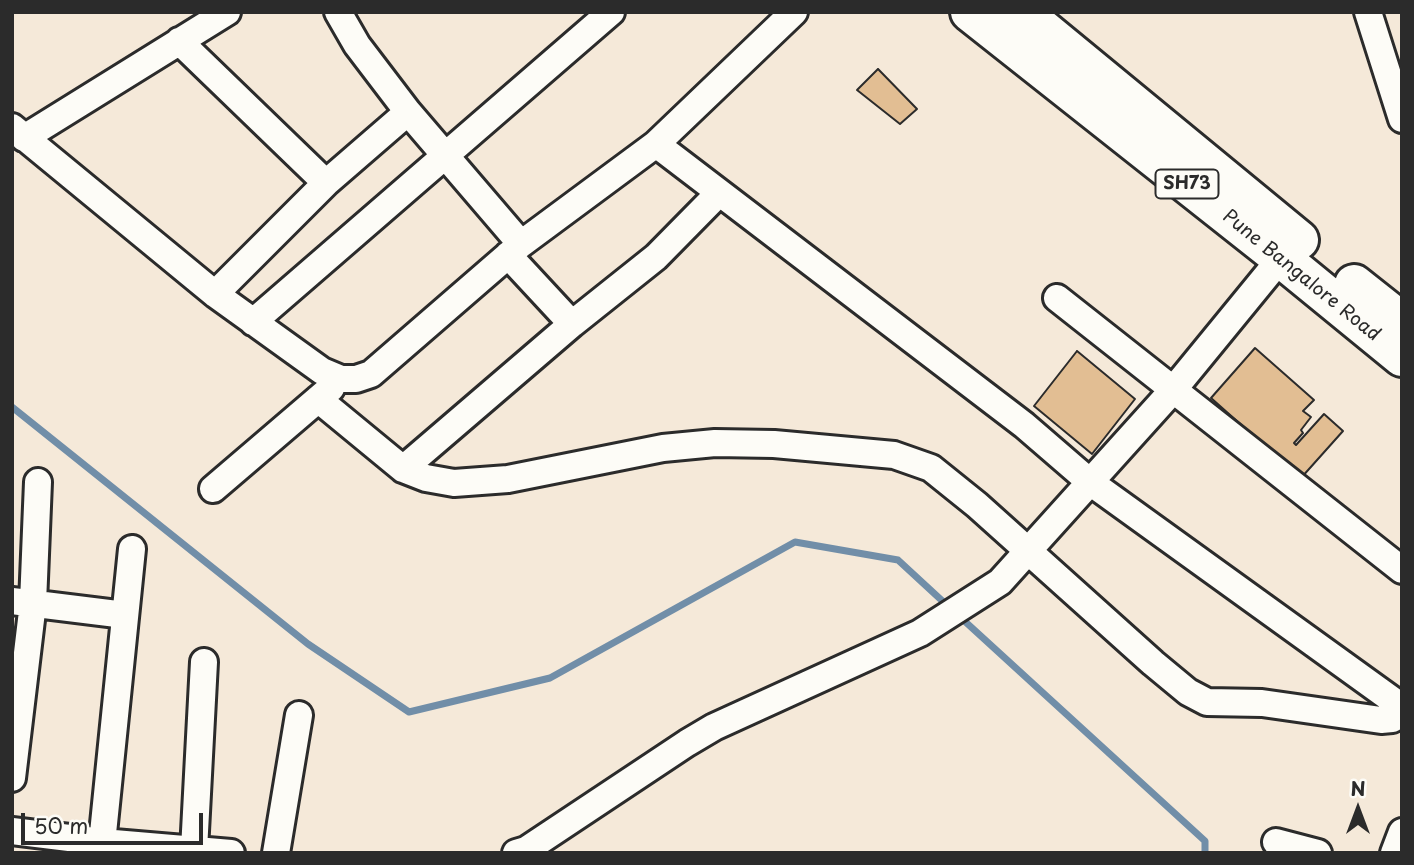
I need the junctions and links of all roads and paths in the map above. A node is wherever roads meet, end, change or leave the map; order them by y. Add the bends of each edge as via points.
1 (227, 12) edge
2 (338, 12) edge
3 (611, 12) edge
4 (794, 12) edge
5 (970, 12) edge
6 (1022, 12) edge
7 (1368, 12) edge
8 (179, 41) junction
9 (408, 112) junction
10 (1401, 118) edge
11 (18, 132) edge
12 (656, 144) junction
13 (446, 157) junction
14 (326, 183) junction
15 (719, 193) junction
16 (514, 250) junction
17 (1281, 258) junction
18 (215, 294) junction
19 (1058, 298) dead end
20 (253, 322) junction
21 (1402, 322) edge
22 (572, 324) junction
23 (1402, 357) edge
24 (341, 379) junction
25 (1173, 390) junction
26 (318, 400) junction
27 (403, 469) junction
28 (38, 482) dead end
29 (1090, 482) junction
30 (213, 489) dead end
31 (132, 549) dead end
32 (1030, 550) junction
33 (1402, 570) edge
34 (23, 602) edge
35 (125, 615) junction
36 (204, 662) dead end
37 (1402, 707) edge
38 (1402, 713) edge
39 (299, 715) dead end
40 (12, 778) edge
41 (12, 831) edge
42 (1402, 832) edge
43 (1276, 842) dead end
44 (102, 848) edge
45 (187, 850) edge
46 (521, 851) edge
47 (231, 853) edge
48 (276, 853) edge
49 (1318, 853) edge
50 (1394, 853) edge

1 - 8 street
2 - 9 street
3 - 13 street
4 - 12 street
5 - 17 main road, Pune Bangalore Road / SH73
6 - 21 main road, Pune Bangalore Road / SH73
7 - 10 street
8 - 11 street via 82,103
8 - 14 street
9 - 13 street
9 - 14 street
11 - 18 street
12 - 15 street
12 - 16 street
13 - 16 street via 485,199
13 - 20 street
14 - 18 street
15 - 22 street via 656,257
15 - 29 street via 1024,425
16 - 22 street
16 - 24 street via 371,374
17 - 23 main road, Pune Bangalore Road / SH73
17 - 25 street
18 - 20 street
19 - 25 street
20 - 24 street via 322,371
22 - 27 street
24 - 26 street
25 - 29 street
25 - 33 street
26 - 27 street
26 - 30 street
27 - 32 street via 454,483 508,479 663,448 715,443 894,455 931,468
28 - 34 street
29 - 32 street
29 - 37 street
31 - 35 street
32 - 38 street via 1171,678 1207,702 1273,704 1381,720
32 - 46 street via 1000,582 920,633 714,727
34 - 35 street
34 - 40 street
35 - 44 street
36 - 45 street
39 - 48 street
41 - 44 street
42 - 50 street
43 - 49 street
44 - 45 street
45 - 47 street

